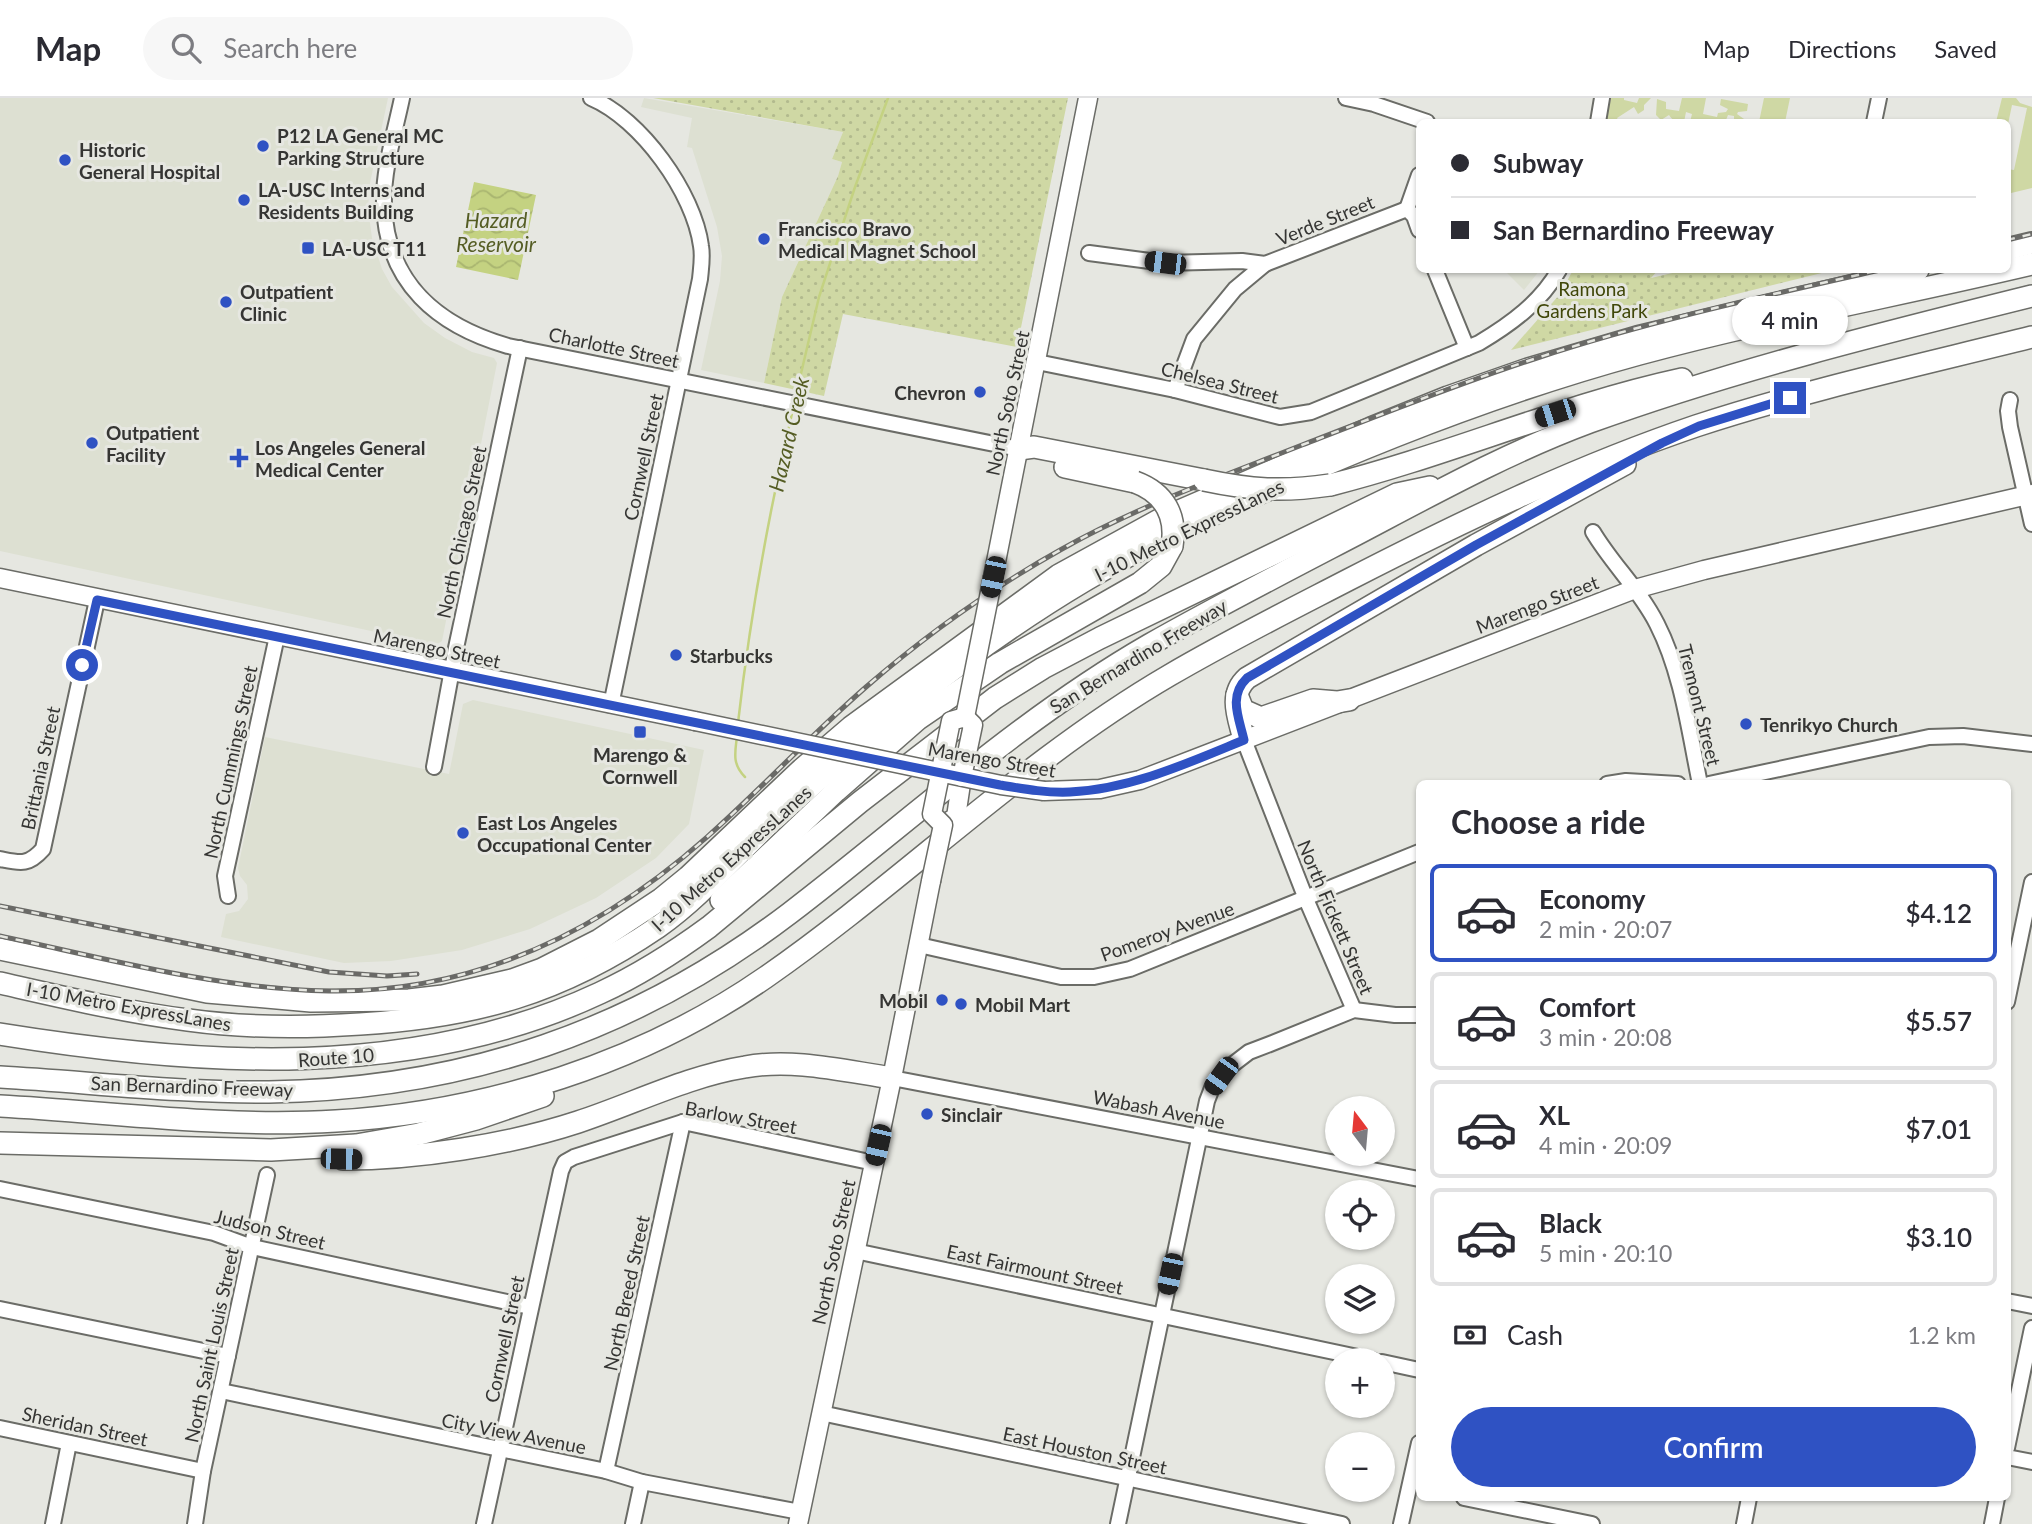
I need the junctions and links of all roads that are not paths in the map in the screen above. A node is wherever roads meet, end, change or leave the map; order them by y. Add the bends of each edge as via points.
1 (402, 98) edge
2 (591, 98) edge
3 (1088, 98) edge
4 (1346, 98) edge
5 (1602, 98) edge
6 (1879, 98) edge
7 (1418, 119) edge
8 (1598, 119) edge
9 (1875, 119) edge
10 (1416, 184) edge
11 (1407, 209) junction
12 (1416, 222) edge
13 (2032, 243) edge
14 (2011, 248) edge
15 (1089, 253) dead end
16 (1265, 264) junction
17 (2032, 264) edge
18 (2011, 269) edge
19 (1437, 273) edge
20 (1557, 273) edge
21 (1905, 273) edge
22 (1994, 273) edge
23 (2032, 296) edge
24 (2032, 337) edge
25 (1838, 345) junction
26 (520, 348) junction
27 (1467, 348) junction
28 (1037, 362) junction
29 (678, 380) junction
30 (1175, 390) junction
31 (2010, 400) dead end
32 (1699, 426) junction
33 (1019, 449) junction
34 (1142, 476) junction
35 (1453, 483) junction
36 (2029, 495) edge
37 (2032, 524) edge
38 (1593, 532) dead end
39 (0, 578) edge
40 (1635, 589) junction
41 (97, 600) junction
42 (277, 636) junction
43 (453, 673) junction
44 (1238, 689) junction
45 (1349, 700) junction
46 (611, 705) junction
47 (965, 717) junction
48 (1244, 740) junction
49 (2032, 744) edge
50 (434, 767) dead end
51 (940, 772) junction
52 (962, 777) junction
53 (1699, 780) edge
54 (1728, 780) edge
55 (943, 825) junction
56 (1416, 853) edge
57 (0, 859) edge
58 (2032, 882) edge
59 (228, 896) dead end
60 (1306, 899) junction
61 (2027, 931) edge
62 (919, 945) junction
63 (0, 948) edge
64 (2012, 957) edge
65 (657, 963) junction
66 (0, 983) edge
67 (1354, 1010) junction
68 (1416, 1015) edge
69 (695, 1020) junction
70 (0, 1034) edge
71 (55, 1043) junction
72 (0, 1046) edge
73 (0, 1077) edge
74 (892, 1078) junction
75 (0, 1106) edge
76 (93, 1111) junction
77 (0, 1116) edge
78 (682, 1122) junction
79 (1200, 1136) junction
80 (0, 1143) edge
81 (83, 1144) junction
82 (205, 1149) junction
83 (0, 1152) edge
84 (565, 1162) joint
85 (874, 1163) junction
86 (267, 1175) dead end
87 (1416, 1178) edge
88 (0, 1189) edge
89 (252, 1247) junction
90 (855, 1251) junction
91 (2011, 1302) edge
92 (2032, 1306) edge
93 (530, 1307) junction
94 (0, 1309) edge
95 (1161, 1315) junction
96 (2032, 1328) edge
97 (1325, 1350) edge
98 (228, 1356) junction
99 (1395, 1365) edge
100 (1416, 1369) edge
101 (221, 1391) junction
102 (821, 1413) junction
103 (0, 1428) edge
104 (2011, 1429) edge
105 (69, 1443) junction
106 (500, 1451) junction
107 (2011, 1458) edge
108 (2032, 1462) edge
109 (204, 1471) junction
110 (606, 1471) junction
111 (1128, 1478) junction
112 (642, 1482) junction
113 (1415, 1488) edge
114 (1479, 1501) edge
115 (1748, 1501) edge
116 (1996, 1501) edge
117 (799, 1518) edge
118 (52, 1524) edge
119 (195, 1524) edge
120 (484, 1524) edge
121 (633, 1524) edge
122 (1118, 1524) edge
123 (1342, 1524) edge
124 (1401, 1524) edge
125 (1591, 1524) edge
126 (1744, 1524) edge
127 (1992, 1524) edge

1 - 26 street, Charlotte Street via 384,203 387,233 399,266 420,297 450,323 484,339
2 - 29 street, Cornwell Street via 619,115 657,154 694,218 701,247 700,279
3 - 28 main road, North Soto Street
4 - 7 street
5 - 8 street
6 - 9 street
10 - 11 street
11 - 12 street
11 - 16 street, Verde Street
13 - 14 highway
15 - 16 street, Verde Street via 1165,263
16 - 30 street via 1235,289 1194,339
17 - 18 highway, I-10 Metro ExpressLanes
19 - 27 street
20 - 27 street, Chelsea Street via 1538,299 1502,329
21 - 63 highway, I-10 Metro ExpressLanes via 1637,337 1528,369 1384,422 1161,519 1059,575 851,727 661,899 599,940 512,980 409,1000 299,1000 207,992
22 - 66 highway, I-10 Metro ExpressLanes via 1726,332 1545,383 1384,441 1159,540 992,640 825,773 660,925 582,972 522,997 402,1022 258,1027 123,1009
23 - 25 highway, San Bernardino Freeway
24 - 32 highway, San Bernardino Freeway via 1790,398
25 - 34 highway, bridge via 1628,391 1330,485 1264,490
25 - 35 highway, San Bernardino Freeway via 1584,424
26 - 29 street, Charlotte Street
26 - 43 street, North Chicago Street
27 - 30 street, Chelsea Street via 1296,416 1280,417
28 - 30 street, Chelsea Street
28 - 33 main road, North Soto Street
29 - 33 street, Charlotte Street
29 - 46 street, Cornwell Street
31 - 36 street via 2010,427
32 - 44 highway via 1476,545 1247,678
32 - 69 highway, San Bernardino Freeway via 1569,475 1435,536 1167,677 1095,722 1018,779 794,957
33 - 34 highway via 1033,461
33 - 47 main road, North Soto Street, bridge
34 - 65 highway, bridge via 1167,507 1174,527 1172,546 1161,566 1140,583 1000,663 918,719 816,809
35 - 65 highway via 1397,495 1043,668 923,751 709,927
35 - 73 highway, San Bernardino Freeway via 1094,678 989,754 751,942 678,988 611,1021 483,1065 336,1089 240,1092
36 - 37 street
36 - 40 main road, Marengo Street
38 - 40 street, Tremont Street
39 - 41 main road, Marengo Street
40 - 45 main road, Marengo Street
40 - 53 street, Tremont Street via 1666,644
41 - 42 main road, Marengo Street
41 - 57 street, Brittania Street via 43,849 34,859 21,863
42 - 43 main road, Marengo Street
42 - 59 street, North Cummings Street via 225,876
43 - 46 main road, Marengo Street
43 - 50 street, North Chicago Street
44 - 45 highway via 1243,710 1261,718 1313,700
44 - 48 highway via 1236,704
45 - 48 main road, Marengo Street
46 - 51 main road, Marengo Street, bridge
47 - 51 main road, North Soto Street, bridge via 951,721
47 - 52 main road, North Soto Street, bridge via 974,725
48 - 52 main road, Marengo Street, bridge via 1140,780 1100,789 1044,791
48 - 60 street, North Fickett Street
49 - 54 street via 1929,737
51 - 52 main road, Marengo Street, bridge
51 - 55 main road, North Soto Street, bridge via 932,814
52 - 55 main road, North Soto Street via 956,817
55 - 62 main road, North Soto Street, bridge
56 - 60 street, Pomeroy Avenue
58 - 61 street
60 - 62 street, Pomeroy Avenue via 1130,969 1094,978 1060,977
60 - 67 street, North Fickett Street
61 - 64 street
62 - 74 main road, North Soto Street
65 - 71 highway, Route 10 via 600,993 519,1024 382,1054 281,1060
67 - 68 street
67 - 79 street, North Fickett Street via 1249,1052 1232,1065 1212,1088
69 - 76 highway, San Bernardino Freeway via 625,1053 536,1085 395,1115 264,1122
69 - 82 highway via 590,1077 467,1122 356,1145
70 - 71 highway, Route 10
71 - 72 highway
74 - 79 street, Wabash Avenue
74 - 82 highway via 813,1066 746,1066 576,1122 430,1153 324,1159
74 - 85 main road, North Soto Street
75 - 76 highway, San Bernardino Freeway
76 - 77 highway
78 - 84 street, Barlow Street
78 - 85 street, Barlow Street
78 - 110 street, North Breed Street
79 - 87 street, Wabash Avenue
79 - 95 street, North Fickett Street
80 - 81 highway
81 - 82 highway
81 - 83 highway
84 - 93 street, Cornwell Street
85 - 90 main road, North Soto Street
86 - 89 street, North Saint Louis Street
88 - 89 street, Judson Street via 214,1233
89 - 93 street, Judson Street
89 - 98 street, North Saint Louis Street
90 - 95 street, East Fairmount Street
90 - 102 main road, North Soto Street
91 - 92 street
93 - 106 street, Cornwell Street
94 - 98 street
95 - 97 street, East Fairmount Street
95 - 111 street, North Fickett Street
96 - 104 street
98 - 101 street, North Saint Louis Street
99 - 100 street
101 - 106 street, City View Avenue
101 - 109 street, North Saint Louis Street
102 - 111 street, East Houston Street
102 - 117 main road, North Soto Street
103 - 105 street, Sheridan Street
105 - 109 street, Sheridan Street
105 - 118 street
106 - 110 street, City View Avenue
106 - 120 street, Cornwell Street
107 - 108 street
109 - 119 street, North Saint Louis Street
110 - 112 street, City View Avenue
111 - 122 street, North Fickett Street
111 - 123 street, East Houston Street
112 - 117 street, City View Avenue
112 - 121 street
113 - 124 street
114 - 125 street
115 - 126 street
116 - 127 street

